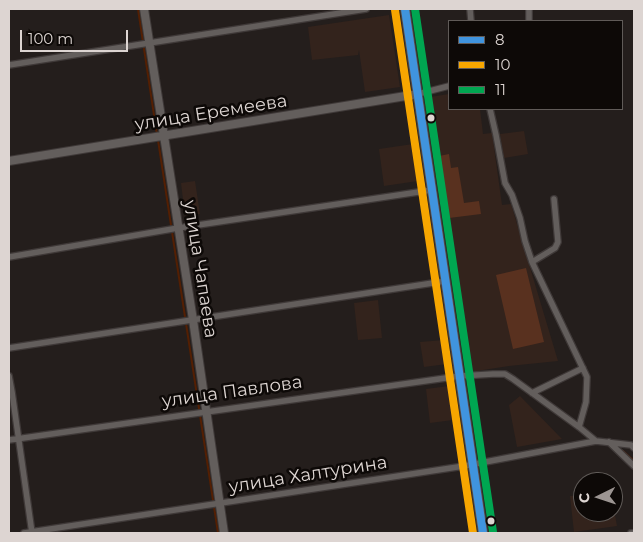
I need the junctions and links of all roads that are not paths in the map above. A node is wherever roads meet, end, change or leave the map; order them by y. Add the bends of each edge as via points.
1 (144, 9) edge
2 (366, 9) edge
3 (405, 9) edge
4 (149, 44) junction
5 (9, 65) edge
6 (448, 86) edge
7 (418, 94) junction
8 (490, 110) edge
9 (164, 136) junction
10 (9, 161) edge
11 (432, 190) junction
12 (554, 199) dead end
13 (178, 228) junction
14 (9, 257) edge
15 (532, 262) junction
16 (446, 282) junction
17 (193, 320) junction
18 (9, 348) edge
19 (583, 368) junction
20 (9, 376) edge
21 (460, 376) junction
22 (532, 393) junction
23 (206, 410) junction
24 (579, 427) junction
25 (18, 438) junction
26 (9, 440) edge
27 (596, 441) junction
28 (609, 442) junction
29 (634, 448) edge
30 (473, 464) junction
31 (634, 466) edge
32 (220, 504) junction
33 (24, 533) edge
34 (32, 533) edge
35 (224, 533) edge
36 (483, 533) edge

1 - 4 street, улица Чапаева
2 - 4 street
3 - 7 main road
4 - 5 street
4 - 9 street, улица Чапаева
6 - 7 street
7 - 9 street, улица Еремеева
7 - 11 main road
8 - 15 street via 504,184 512,194
9 - 10 street, улица Еремеева
9 - 13 street, улица Чапаева
11 - 13 street
11 - 16 main road
12 - 15 street via 556,248
13 - 14 street
13 - 17 street, улица Чапаева
15 - 19 street
16 - 17 street
16 - 21 main road
17 - 18 street
17 - 23 street, улица Чапаева
19 - 22 street
19 - 24 street via 587,377 586,402
20 - 25 street
21 - 22 street, улица Павлова via 505,374
21 - 23 street, улица Павлова
21 - 30 main road
22 - 24 street, улица Павлова
23 - 25 street, улица Павлова
23 - 32 street, улица Чапаева
24 - 27 street, улица Павлова
25 - 26 street, улица Павлова
25 - 34 street
27 - 28 street, улица Халтурина
27 - 30 street, улица Халтурина
28 - 29 street, улица Халтурина
28 - 31 street
30 - 32 street, улица Халтурина
30 - 36 main road
32 - 34 street, улица Халтурина
32 - 35 street, улица Чапаева
33 - 34 street, улица Халтурина

